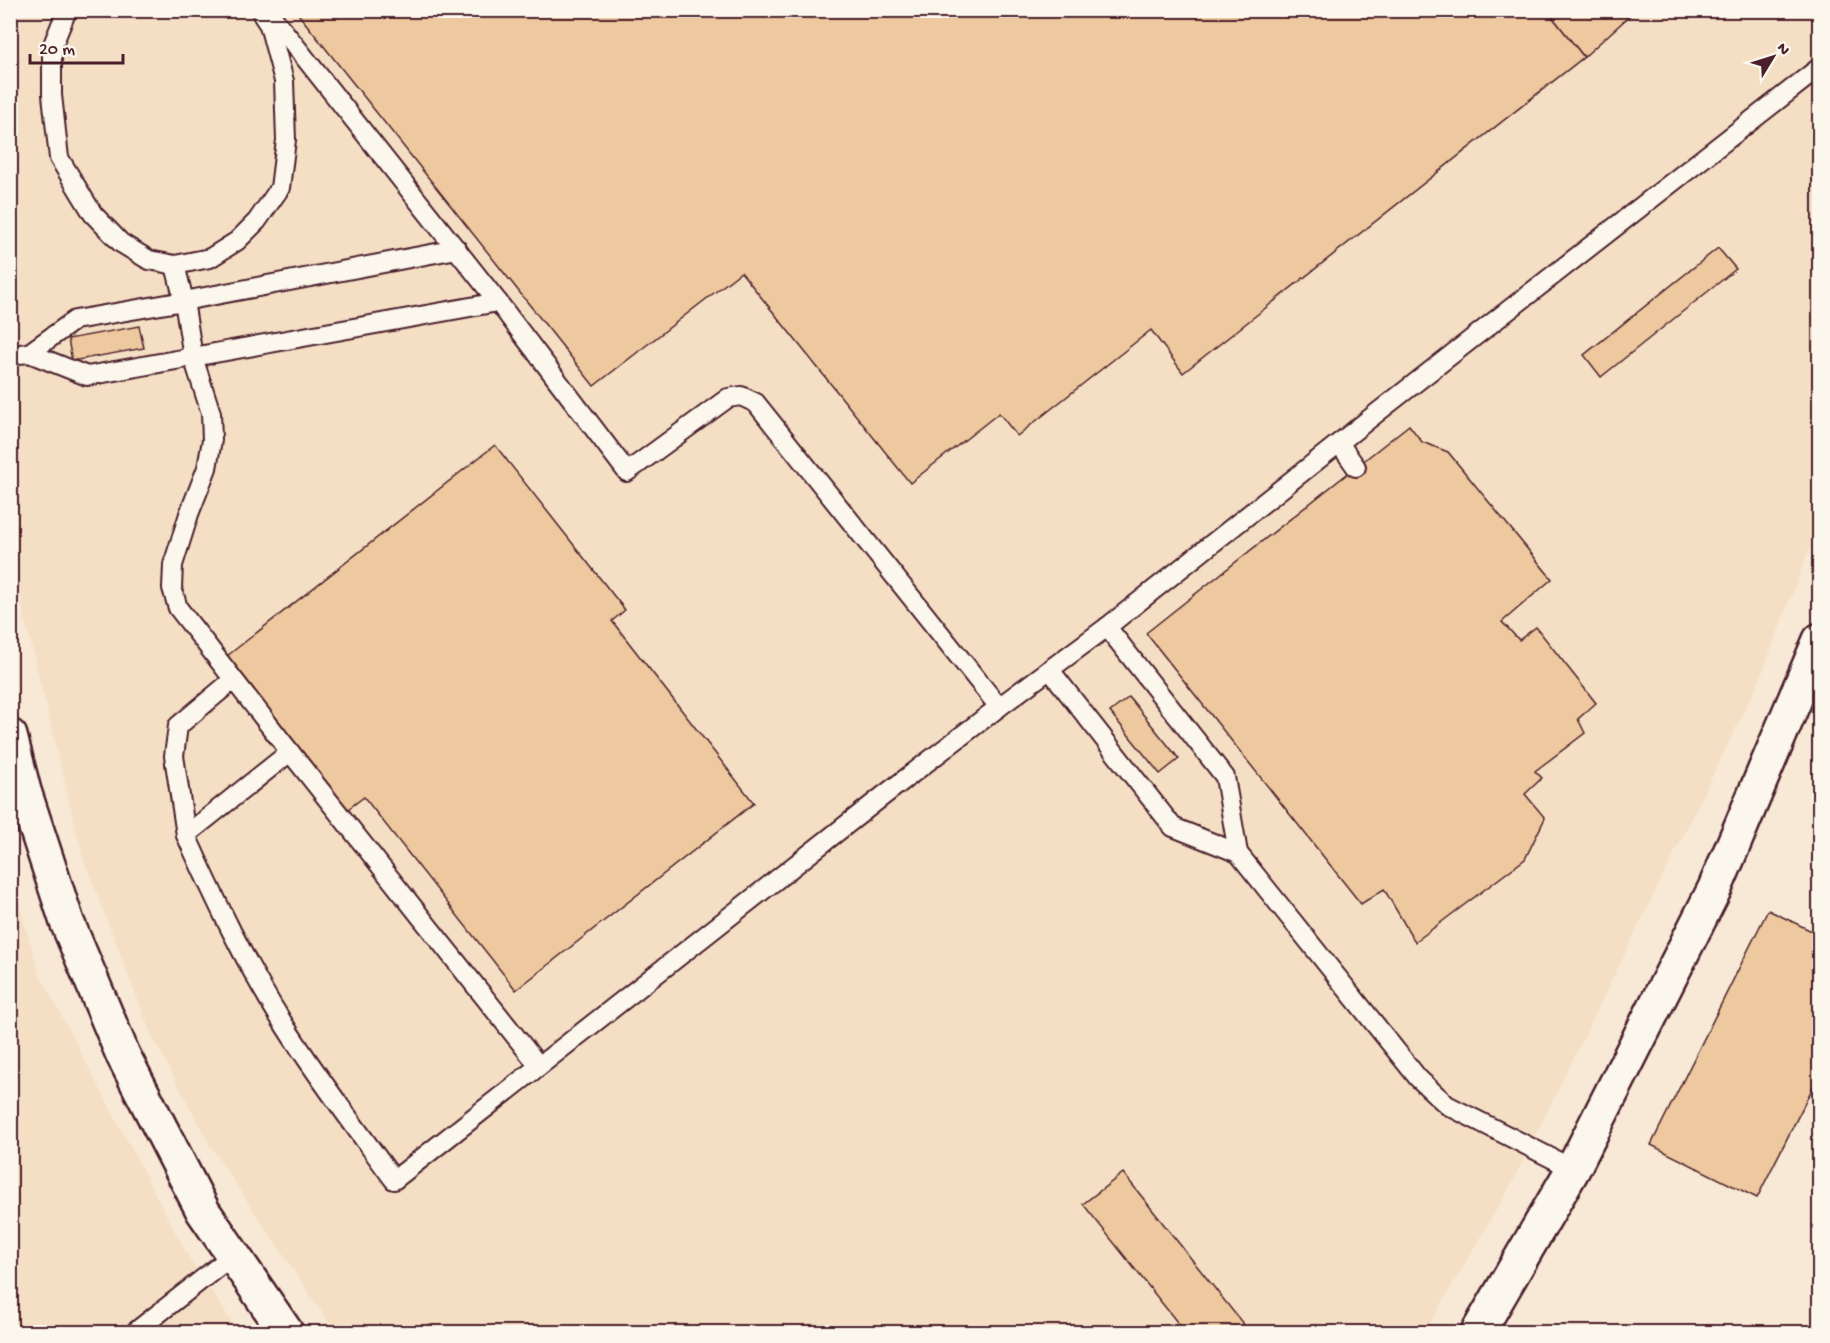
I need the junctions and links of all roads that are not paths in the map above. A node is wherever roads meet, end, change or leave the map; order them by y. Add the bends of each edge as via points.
1 (67, 10) edge
2 (261, 10) edge
3 (267, 10) edge
4 (1820, 67) edge
5 (457, 249) junction
6 (175, 265) junction
7 (184, 301) junction
8 (498, 302) junction
9 (20, 354) edge
10 (193, 357) junction
11 (1339, 443) junction
12 (1356, 467) dead end
13 (1107, 627) junction
14 (1820, 640) edge
15 (1050, 670) junction
16 (233, 680) junction
17 (999, 707) junction
18 (10, 736) edge
19 (290, 752) junction
20 (186, 835) junction
21 (1238, 853) junction
22 (539, 1066) junction
23 (1573, 1169) junction
24 (233, 1255) junction
25 (135, 1332) edge
26 (285, 1332) edge
27 (1478, 1332) edge

1 - 6 lane via 52,47 52,95 59,158 93,214 121,243 149,261
2 - 6 lane via 284,81 286,140 280,188 237,241 210,258
3 - 5 lane
4 - 11 lane
5 - 7 lane
5 - 8 lane
6 - 7 lane
7 - 9 lane via 75,320
7 - 10 lane
8 - 10 lane
8 - 17 lane via 627,472 728,398 741,396 756,403
9 - 10 lane via 87,376
10 - 16 lane via 211,413 212,440 207,468 173,565 172,588 178,608
11 - 12 lane
11 - 13 lane
13 - 15 lane
13 - 21 lane via 1226,777
14 - 23 street via 1714,888
15 - 17 lane
15 - 21 lane via 1173,827
16 - 19 lane
16 - 20 lane via 178,726 174,756
17 - 22 lane
18 - 24 street via 67,922 123,1055 203,1211
19 - 20 lane
19 - 22 lane
20 - 22 lane via 249,965 282,1022 394,1180
21 - 23 lane via 1418,1078 1447,1105
23 - 27 street
24 - 25 lane
24 - 26 street

